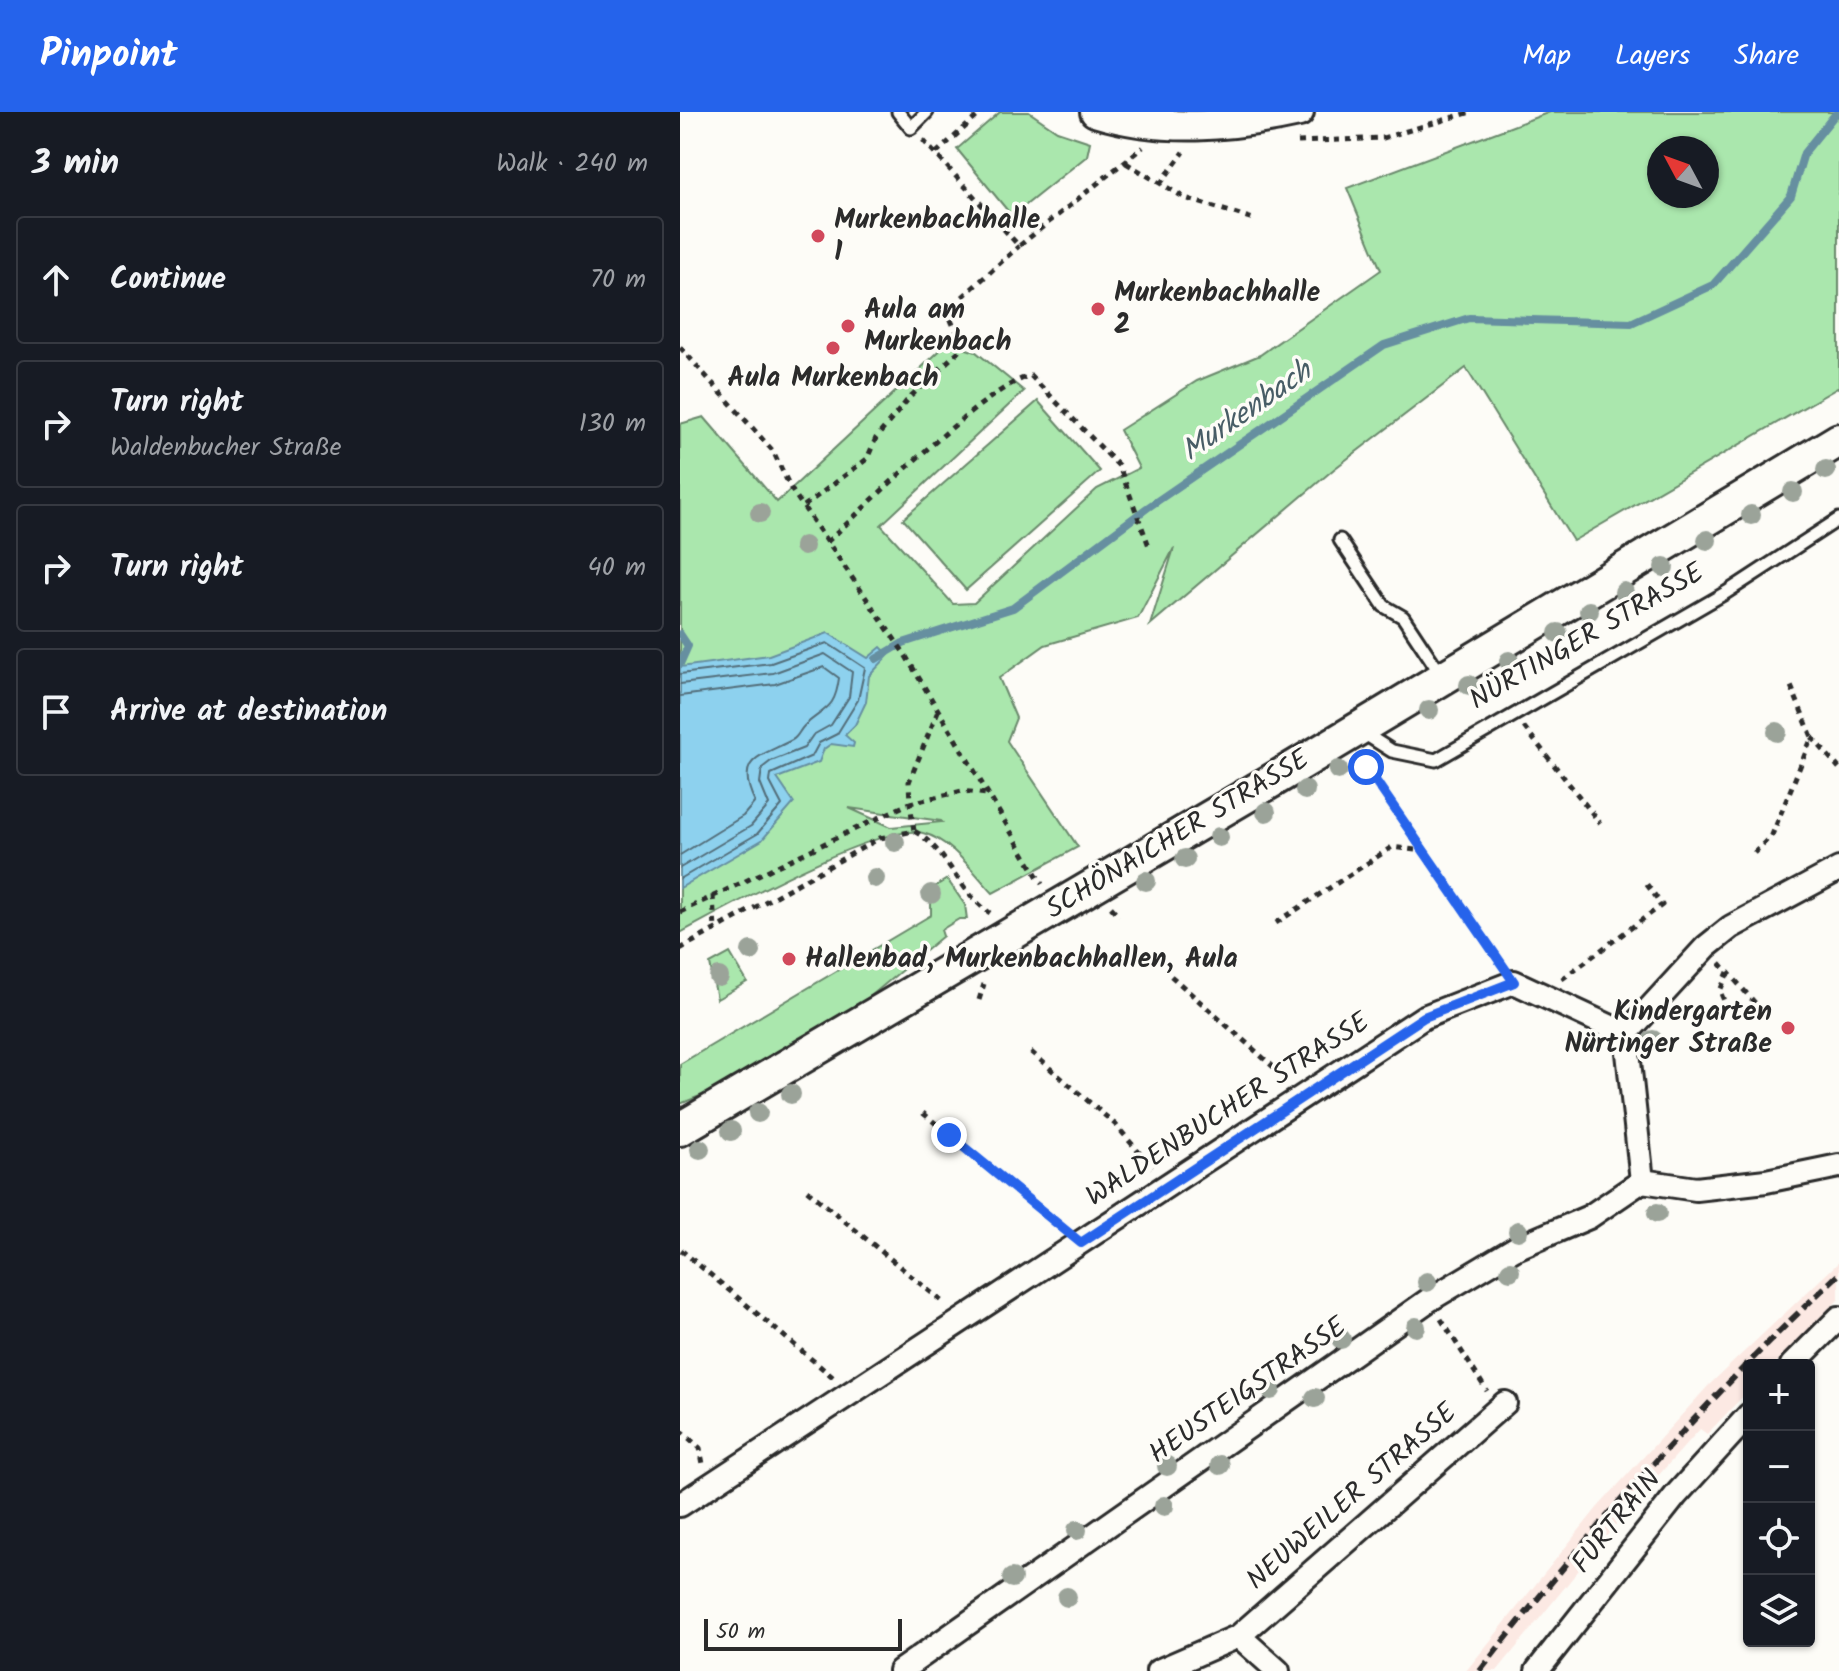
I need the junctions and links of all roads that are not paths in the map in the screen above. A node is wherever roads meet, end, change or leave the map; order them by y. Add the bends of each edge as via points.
1 (898, 112) edge
2 (927, 112) edge
3 (1095, 112) edge
4 (1299, 112) edge
5 (1839, 440) edge
6 (1839, 519) edge
7 (1340, 540) dead end
8 (1442, 677) junction
9 (1358, 729) junction
10 (1839, 869) edge
11 (1626, 1034) junction
12 (680, 1129) edge
13 (1839, 1166) edge
14 (1642, 1181) junction
15 (1839, 1318) edge
16 (1798, 1359) edge
17 (1505, 1403) road end
18 (1743, 1422) edge
19 (680, 1505) edge
20 (1239, 1636) junction
21 (900, 1671) edge
22 (1158, 1671) edge
23 (1278, 1671) edge
24 (1537, 1671) edge

1 - 2 lane via 911,128
3 - 4 street via 1172,127 1237,125
5 - 8 main road, SCHÖNAICHER STRASSE
6 - 9 lane, NÜRTINGER STRASSE via 1727,592 1436,760 1392,751
7 - 8 lane via 1384,606 1403,617
8 - 9 main road, SCHÖNAICHER STRASSE
9 - 12 main road, SCHÖNAICHER STRASSE
10 - 11 street via 1731,927
11 - 14 street
11 - 19 street, WALDENBUCHER STRASSE via 1514,982 1424,1017
13 - 14 street via 1696,1189
14 - 21 street, HEUSTEIGSTRASSE via 1589,1217 1516,1248 1429,1300
15 - 16 street
17 - 20 street, NEUWEILER STRASSE
18 - 24 street, FURTRAIN via 1676,1495
20 - 22 street, NEUWEILER STRASSE
20 - 23 street

